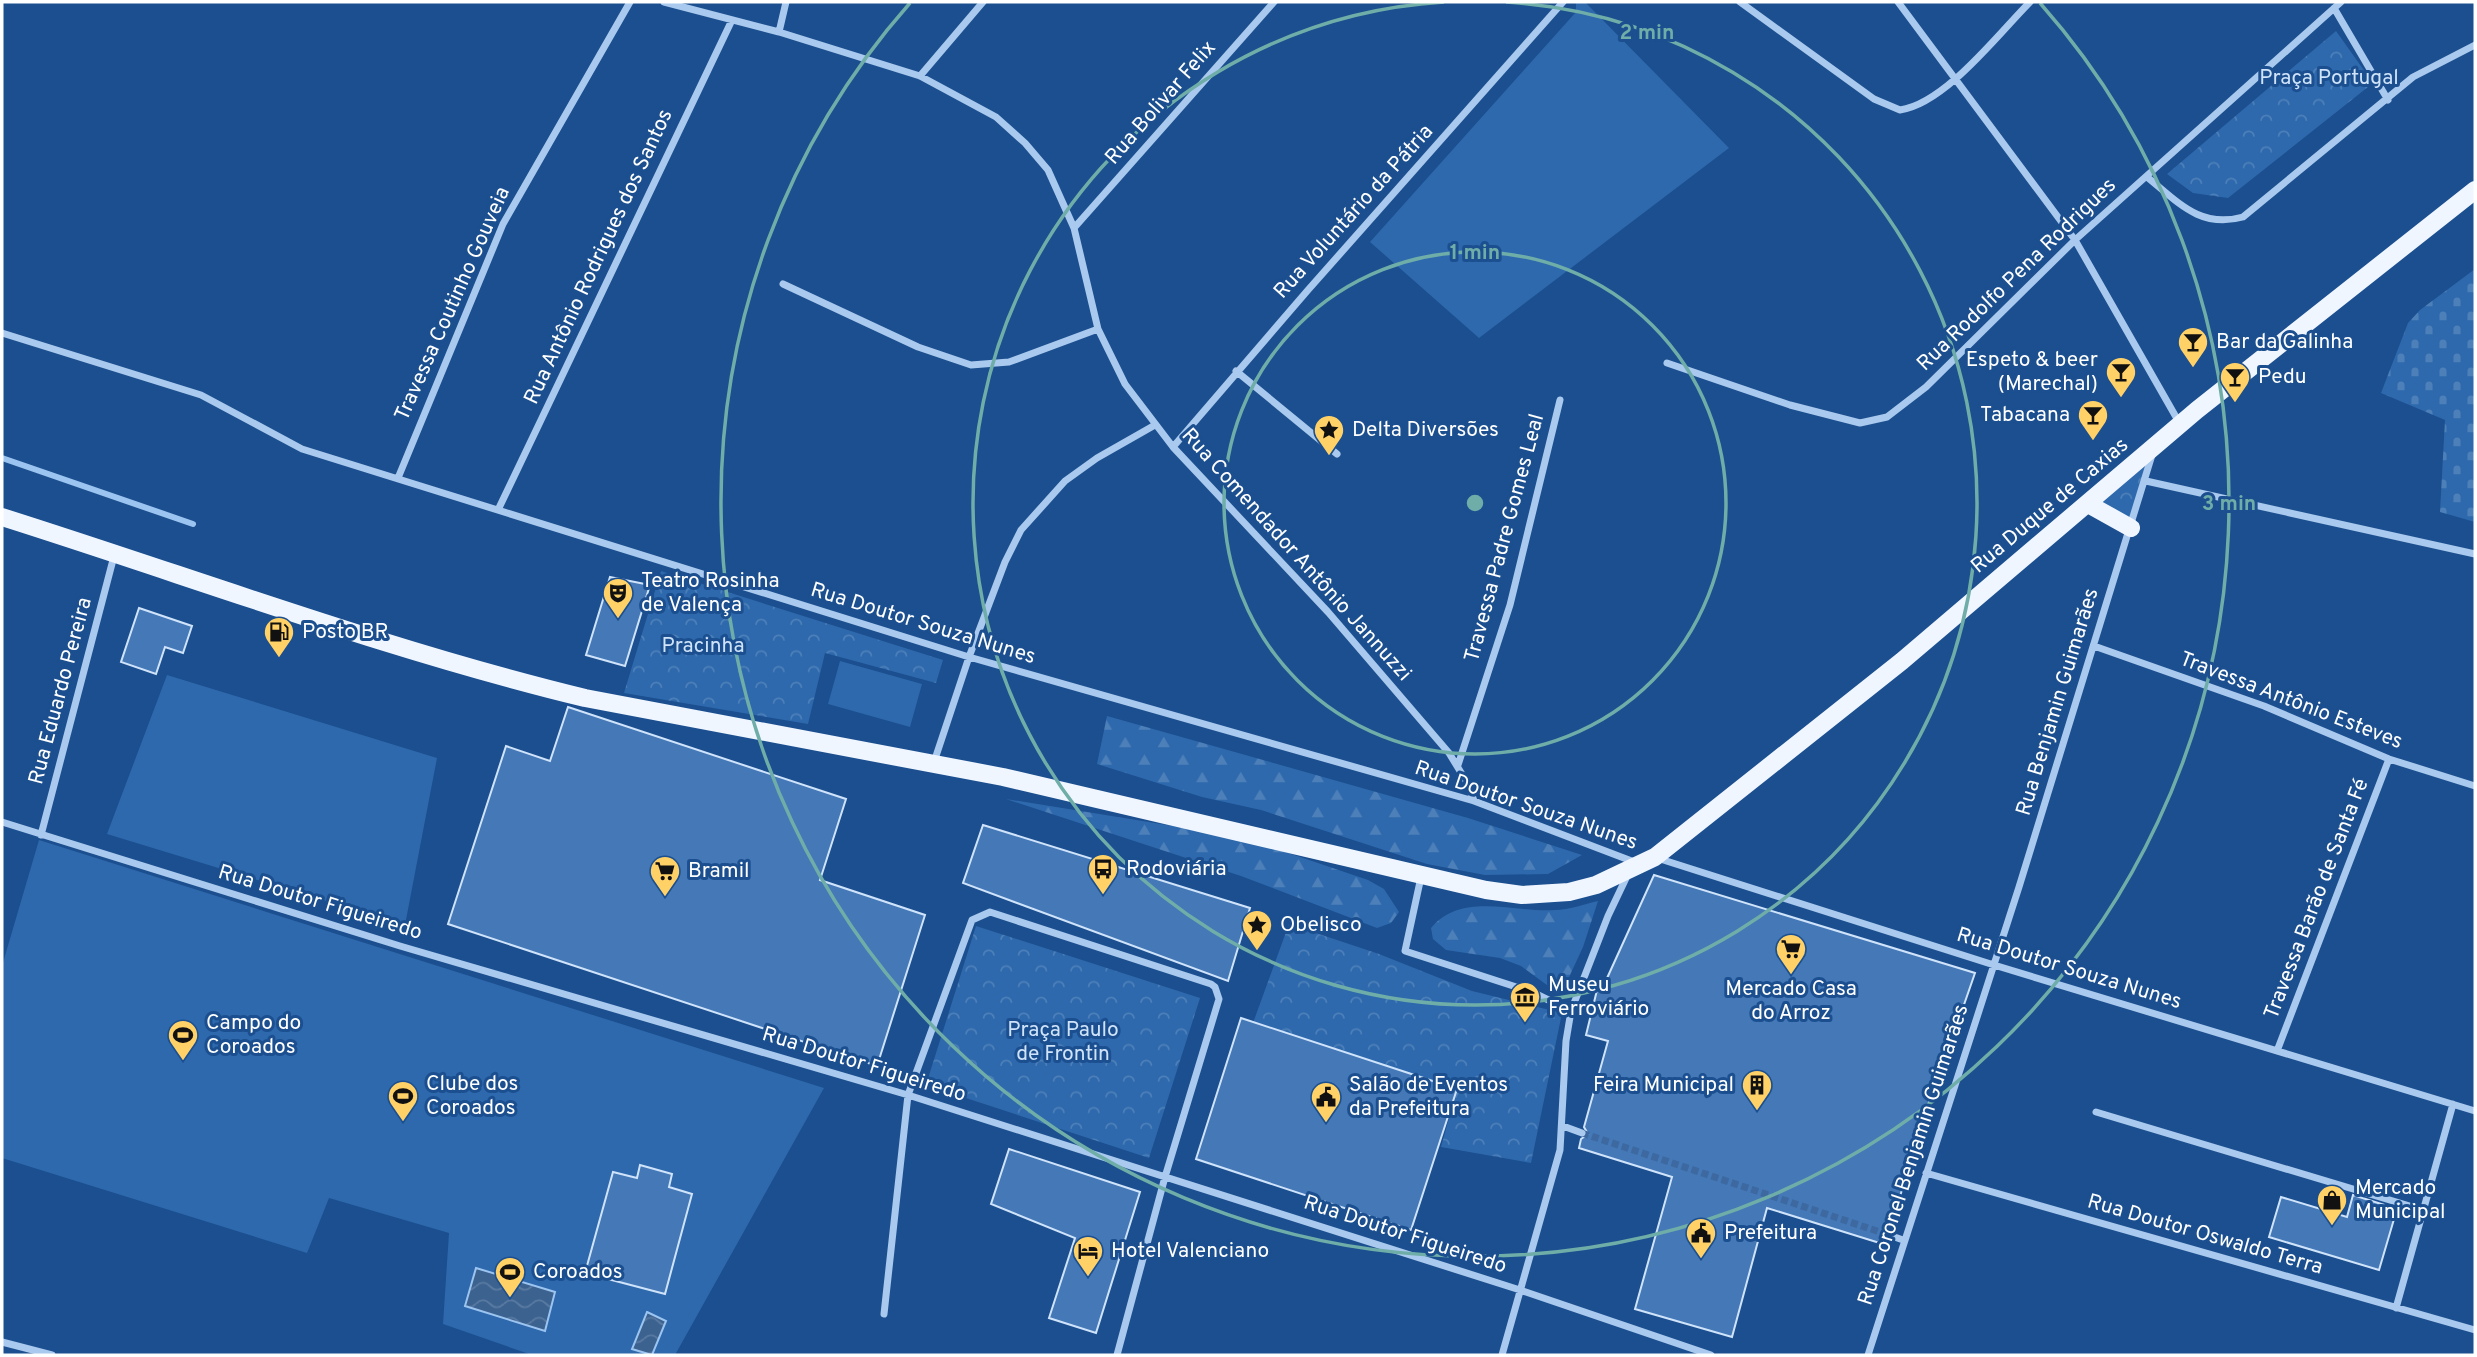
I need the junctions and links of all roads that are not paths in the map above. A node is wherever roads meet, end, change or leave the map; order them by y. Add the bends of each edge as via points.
1 (630, 2) edge
2 (664, 2) edge
3 (786, 2) edge
4 (983, 2) edge
5 (1274, 2) edge
6 (1563, 2) edge
7 (1740, 2) edge
8 (1898, 2) edge
9 (2030, 2) edge
10 (2341, 2) edge
11 (2334, 8) junction
12 (732, 20) junction
13 (779, 32) junction
14 (2475, 45) edge
15 (920, 76) junction
16 (1953, 80) junction
17 (2388, 100) junction
18 (2147, 177) junction
19 (2475, 190) edge
20 (1074, 228) junction
21 (2076, 240) junction
22 (783, 284) dead end
23 (1098, 329) junction
24 (2, 333) edge
25 (1667, 363) dead end
26 (1236, 372) junction
27 (1560, 400) dead end
28 (1155, 425) junction
29 (2180, 425) junction
30 (1173, 447) junction
31 (2153, 449) junction
32 (1337, 454) dead end
33 (398, 478) junction
34 (2146, 481) junction
35 (2088, 504) junction
36 (498, 510) junction
37 (4, 520) edge
38 (2131, 528) junction
39 (2475, 554) edge
40 (114, 555) junction
41 (2094, 646) junction
42 (969, 657) junction
43 (2389, 759) junction
44 (933, 765) junction
45 (1458, 765) junction
46 (2475, 786) edge
47 (1474, 802) junction
48 (2, 822) edge
49 (41, 835) junction
50 (1642, 864) junction
51 (1421, 877) junction
52 (1994, 965) junction
53 (1571, 1011) junction
54 (2277, 1051) junction
55 (908, 1096) junction
56 (2453, 1104) junction
57 (2475, 1111) edge
58 (2096, 1112) dead end
59 (1563, 1126) junction
60 (1583, 1133) tunnel mouth
61 (1926, 1173) junction
62 (1165, 1177) junction
63 (2423, 1210) junction
64 (1889, 1235) tunnel mouth
65 (1903, 1240) junction
66 (1520, 1290) junction
67 (2396, 1308) junction
68 (884, 1314) dead end
69 (2475, 1330) edge
70 (2, 1342) edge
71 (52, 1355) edge
72 (1117, 1355) edge
73 (1502, 1355) edge
74 (1711, 1355) edge
75 (1868, 1355) edge

1 - 33 street, Travessa Coutinho Gouveia via 503,224
2 - 12 street, Rua Comendador Antônio Jannuzzi
3 - 13 street
4 - 15 street
5 - 20 street, Rua Bolivar Felix
6 - 26 street, Rua Voluntário da Pátria
7 - 16 street via 1885,106 1911,109
8 - 16 street
9 - 16 street
10 - 11 street, Rua Rodolfo Pena Rodrigues
11 - 17 street
11 - 18 street, Rua Rodolfo Pena Rodrigues
12 - 13 street, Rua Comendador Antônio Jannuzzi
12 - 36 street, Rua Antônio Rodrigues dos Santos
13 - 15 street, Rua Comendador Antônio Jannuzzi
14 - 17 street via 2413,77
15 - 20 street, Rua Comendador Antônio Jannuzzi via 996,117 1025,143 1048,170
16 - 21 street
17 - 18 street via 2242,217 2208,220
18 - 21 street, Rua Rodolfo Pena Rodrigues
19 - 29 main road, Rua Duque de Caxias
20 - 23 street, Rua Comendador Antônio Jannuzzi
21 - 25 street, Rua Rodolfo Pena Rodrigues via 1926,387 1900,409 1871,422 1790,405
21 - 29 street
22 - 23 street via 918,347 971,365 1009,362
23 - 28 street, Rua Comendador Antônio Jannuzzi via 1114,365
24 - 33 street, Rua Doutor Souza Nunes via 201,395 302,449
26 - 30 street, Rua Voluntário da Pátria
26 - 32 street
27 - 45 street, Travessa Padre Gomes Leal via 1510,605
28 - 30 street, Rua Comendador Antônio Jannuzzi
28 - 42 street via 1065,481 1021,530
29 - 31 main road, Rua Duque de Caxias
30 - 45 street, Rua Comendador Antônio Jannuzzi via 1328,612
31 - 34 street, Rua Benjamin Guimarães
31 - 35 main road, Rua Duque de Caxias
33 - 36 street, Rua Doutor Souza Nunes
34 - 38 street, Rua Benjamin Guimarães
34 - 39 street
35 - 38 main road
35 - 50 main road, Rua Duque de Caxias via 1902,661
36 - 42 street, Rua Doutor Souza Nunes
37 - 40 main road, Rua Duque de Caxias
38 - 41 street, Rua Benjamin Guimarães
40 - 44 main road, Rua Duque de Caxias via 531,685
40 - 49 street, Rua Eduardo Pereira
41 - 43 street, Travessa Antônio Esteves via 2264,706
41 - 52 street, Rua Benjamin Guimarães
42 - 44 street
42 - 47 street, Rua Doutor Souza Nunes
43 - 46 street, Travessa Antônio Esteves
43 - 54 street, Travessa Barão de Santa Fé
44 - 51 main road, Rua Duque de Caxias via 1016,780
45 - 47 street, Rua Comendador Antônio Jannuzzi
47 - 50 street, Rua Doutor Souza Nunes
48 - 49 street, Rua Doutor Figueiredo
49 - 55 street, Rua Doutor Figueiredo
50 - 51 main road, Rua Duque de Caxias via 1569,892 1522,895
50 - 52 street, Rua Doutor Souza Nunes
50 - 53 street via 1608,916
51 - 53 street via 1405,951 1532,992
52 - 54 street, Rua Doutor Souza Nunes
52 - 61 street, Rua Coronel Benjamin Guimarães
53 - 59 street
54 - 56 street, Rua Doutor Souza Nunes
55 - 62 street, Rua Doutor Figueiredo
55 - 62 street via 972,920 990,912 1215,987 1219,999
55 - 68 street
56 - 57 street, Rua Doutor Souza Nunes
56 - 63 street
58 - 63 street
59 - 60 street
59 - 66 street via 1554,1177
61 - 65 street, Rua Coronel Benjamin Guimarães
61 - 67 street, Rua Doutor Oswaldo Terra
62 - 66 street, Rua Doutor Figueiredo
62 - 72 street
63 - 67 street
64 - 65 street
65 - 75 street, Rua Coronel Benjamin Guimarães
66 - 73 street
66 - 74 street, Rua Doutor Figueiredo
67 - 69 street, Rua Doutor Oswaldo Terra
70 - 71 street

